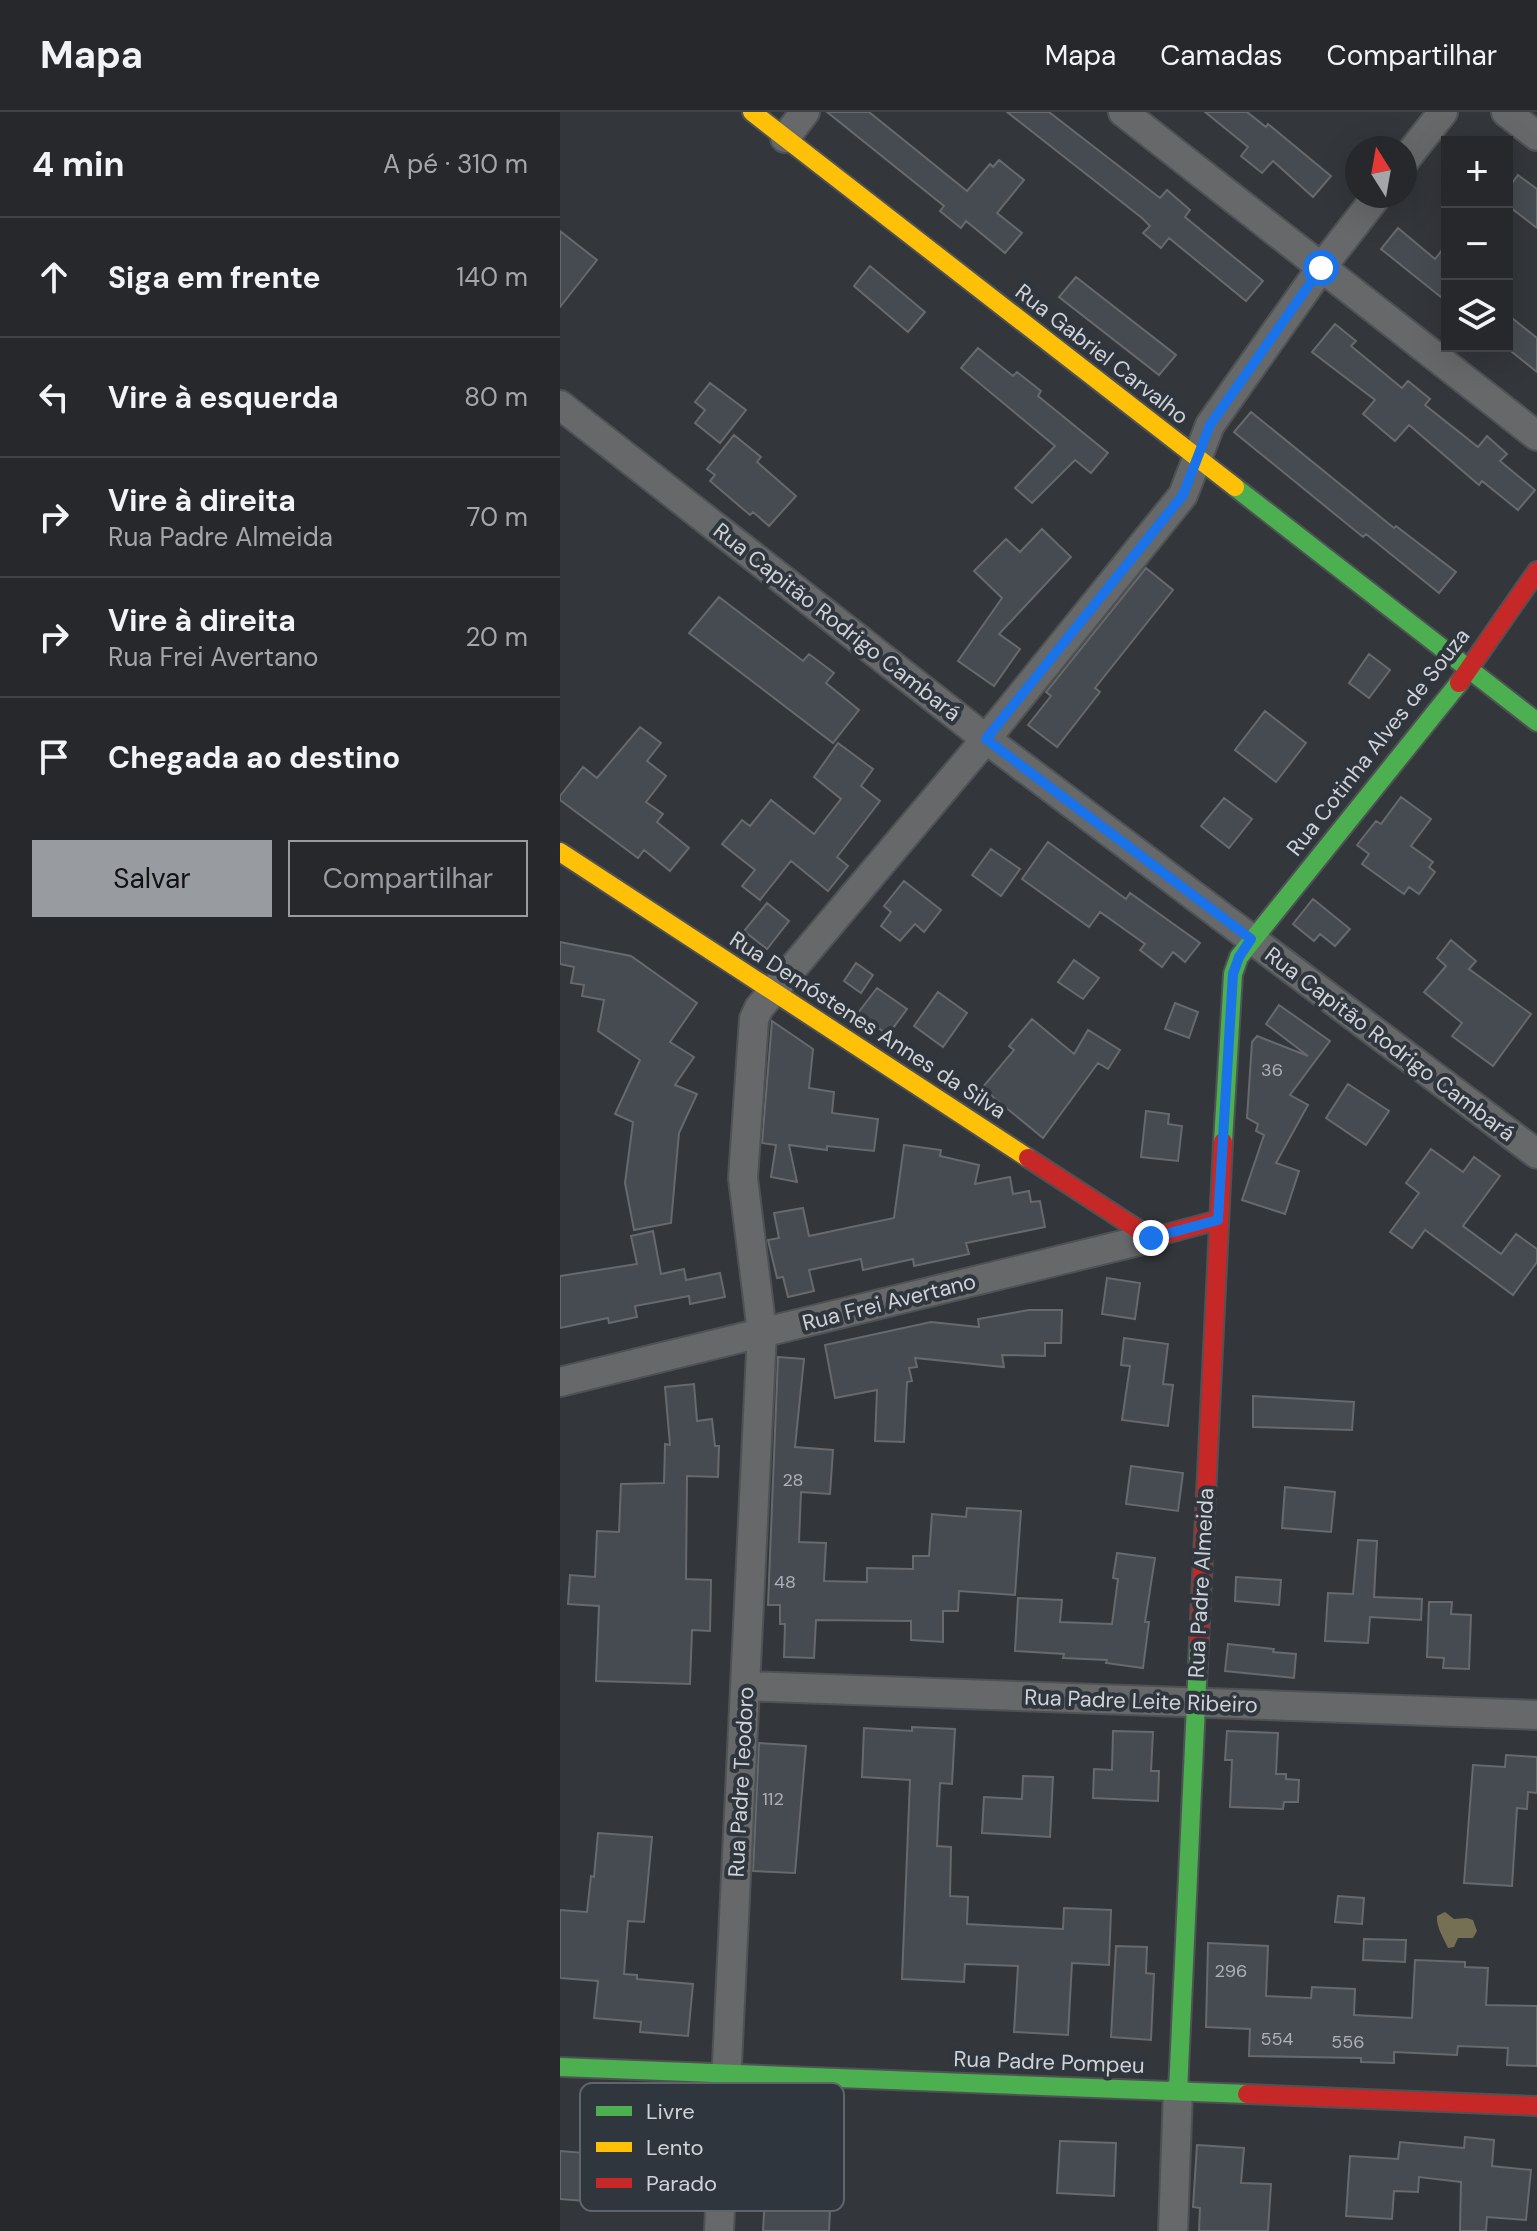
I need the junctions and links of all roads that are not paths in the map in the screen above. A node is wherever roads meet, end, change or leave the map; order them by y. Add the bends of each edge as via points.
1 (752, 112) edge
2 (805, 112) edge
3 (1123, 112) edge
4 (1443, 112) edge
5 (1506, 112) edge
6 (1537, 136) edge
7 (785, 138) junction
8 (1417, 145) edge
9 (1368, 208) edge
10 (1321, 268) junction
11 (565, 418) edge
12 (1537, 436) edge
13 (1197, 458) junction
14 (1537, 571) edge
15 (1469, 670) junction
16 (1537, 722) edge
17 (986, 739) junction
18 (560, 852) edge
19 (1251, 939) junction
20 (773, 993) junction
21 (1537, 1154) edge
22 (1218, 1220) junction
23 (1151, 1238) junction
24 (762, 1332) junction
25 (560, 1382) edge
26 (745, 1686) junction
27 (1196, 1703) junction
28 (1537, 1715) edge
29 (560, 2067) edge
30 (727, 2074) junction
31 (727, 2083) edge
32 (1178, 2091) junction
33 (1537, 2106) edge
34 (720, 2211) edge
35 (719, 2231) edge
36 (1173, 2231) edge

1 - 7 street, Rua Gabriel Carvalho
2 - 7 street
3 - 10 street
4 - 8 street
5 - 6 street
7 - 13 street, Rua Gabriel Carvalho
9 - 10 street, Rua Padre Teodoro
10 - 12 street
10 - 13 street, Rua Padre Teodoro via 1210,425
11 - 17 street, Rua Capitão Rodrigo Cambará
13 - 15 street, Rua Gabriel Carvalho
13 - 17 street, Rua Padre Teodoro via 1183,495
14 - 15 street, Rua Cotinha Alves de Souza
15 - 16 street, Rua Gabriel Carvalho
15 - 19 street, Rua Cotinha Alves de Souza
17 - 19 street, Rua Capitão Rodrigo Cambará
17 - 20 street, Rua Padre Teodoro
18 - 20 street, Rua Demóstenes Annes da Silva
19 - 21 street, Rua Capitão Rodrigo Cambará
19 - 22 street, Rua Padre Almeida via 1233,974
20 - 23 street, Rua Demóstenes Annes da Silva
20 - 24 street, Rua Padre Teodoro via 759,1008 751,1031 743,1178
22 - 23 street, Rua Frei Avertano
22 - 27 street, Rua Padre Almeida
23 - 24 street, Rua Frei Avertano
24 - 25 street, Rua Frei Avertano
24 - 26 street, Rua Padre Teodoro
26 - 27 street, Rua Padre Leite Ribeiro
26 - 30 street, Rua Padre Teodoro
27 - 28 street, Rua Padre Leite Ribeiro
27 - 32 street, Rua Padre Almeida
29 - 30 street, Rua Padre Pompeu
30 - 31 street, Rua Padre Teodoro
30 - 32 street, Rua Padre Pompeu
32 - 33 street, Rua Padre Pompeu
32 - 36 street, Rua Padre Almeida
34 - 35 street, Rua Padre Teodoro

